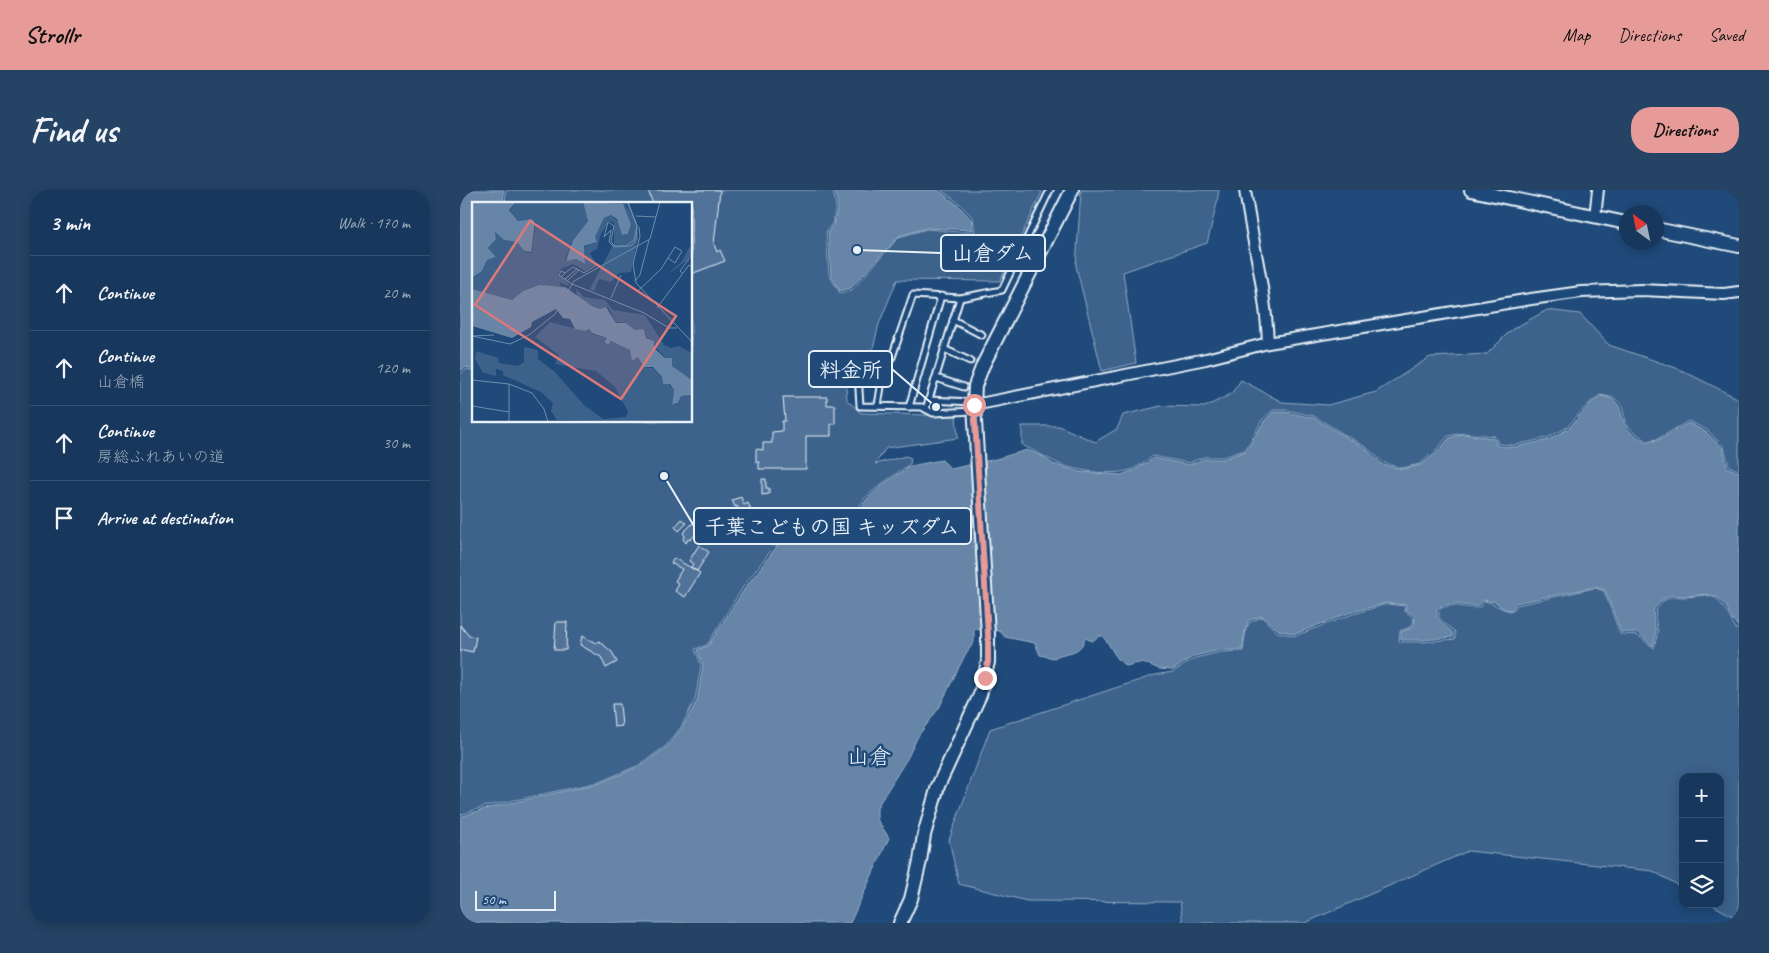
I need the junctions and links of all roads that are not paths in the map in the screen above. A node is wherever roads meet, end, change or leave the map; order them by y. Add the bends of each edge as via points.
1 (1050, 190) edge
2 (1072, 190) edge
3 (1245, 190) edge
4 (1471, 190) edge
5 (1598, 190) edge
6 (1595, 217) junction
7 (1619, 222) edge
8 (1664, 231) edge
9 (1739, 246) edge
10 (1739, 292) edge
11 (941, 296) junction
12 (960, 298) junction
13 (953, 320) junction
14 (982, 335) dead end
15 (1268, 343) junction
16 (944, 349) junction
17 (970, 361) dead end
18 (884, 366) junction
19 (936, 378) junction
20 (964, 387) dead end
21 (929, 400) junction
22 (878, 406) junction
23 (974, 406) junction
24 (909, 407) junction
25 (924, 408) junction
26 (900, 923) edge

1 - 12 lane via 1002,290
2 - 23 street via 983,366 975,386
3 - 15 street via 1267,315
4 - 6 street
5 - 6 street
6 - 7 street
8 - 9 street
10 - 15 street via 1581,292
11 - 12 lane
11 - 18 lane via 913,295 892,357
11 - 24 lane
12 - 13 lane
13 - 14 lane
13 - 16 lane
15 - 23 street via 1206,359
16 - 17 lane
16 - 19 lane
18 - 22 lane
18 - 22 lane via 858,374 860,406
19 - 20 lane
19 - 21 lane
21 - 23 lane
21 - 25 lane
22 - 24 lane
23 - 25 lane via 933,413
23 - 26 street via 988,662 980,695 938,786 911,899
24 - 25 lane

